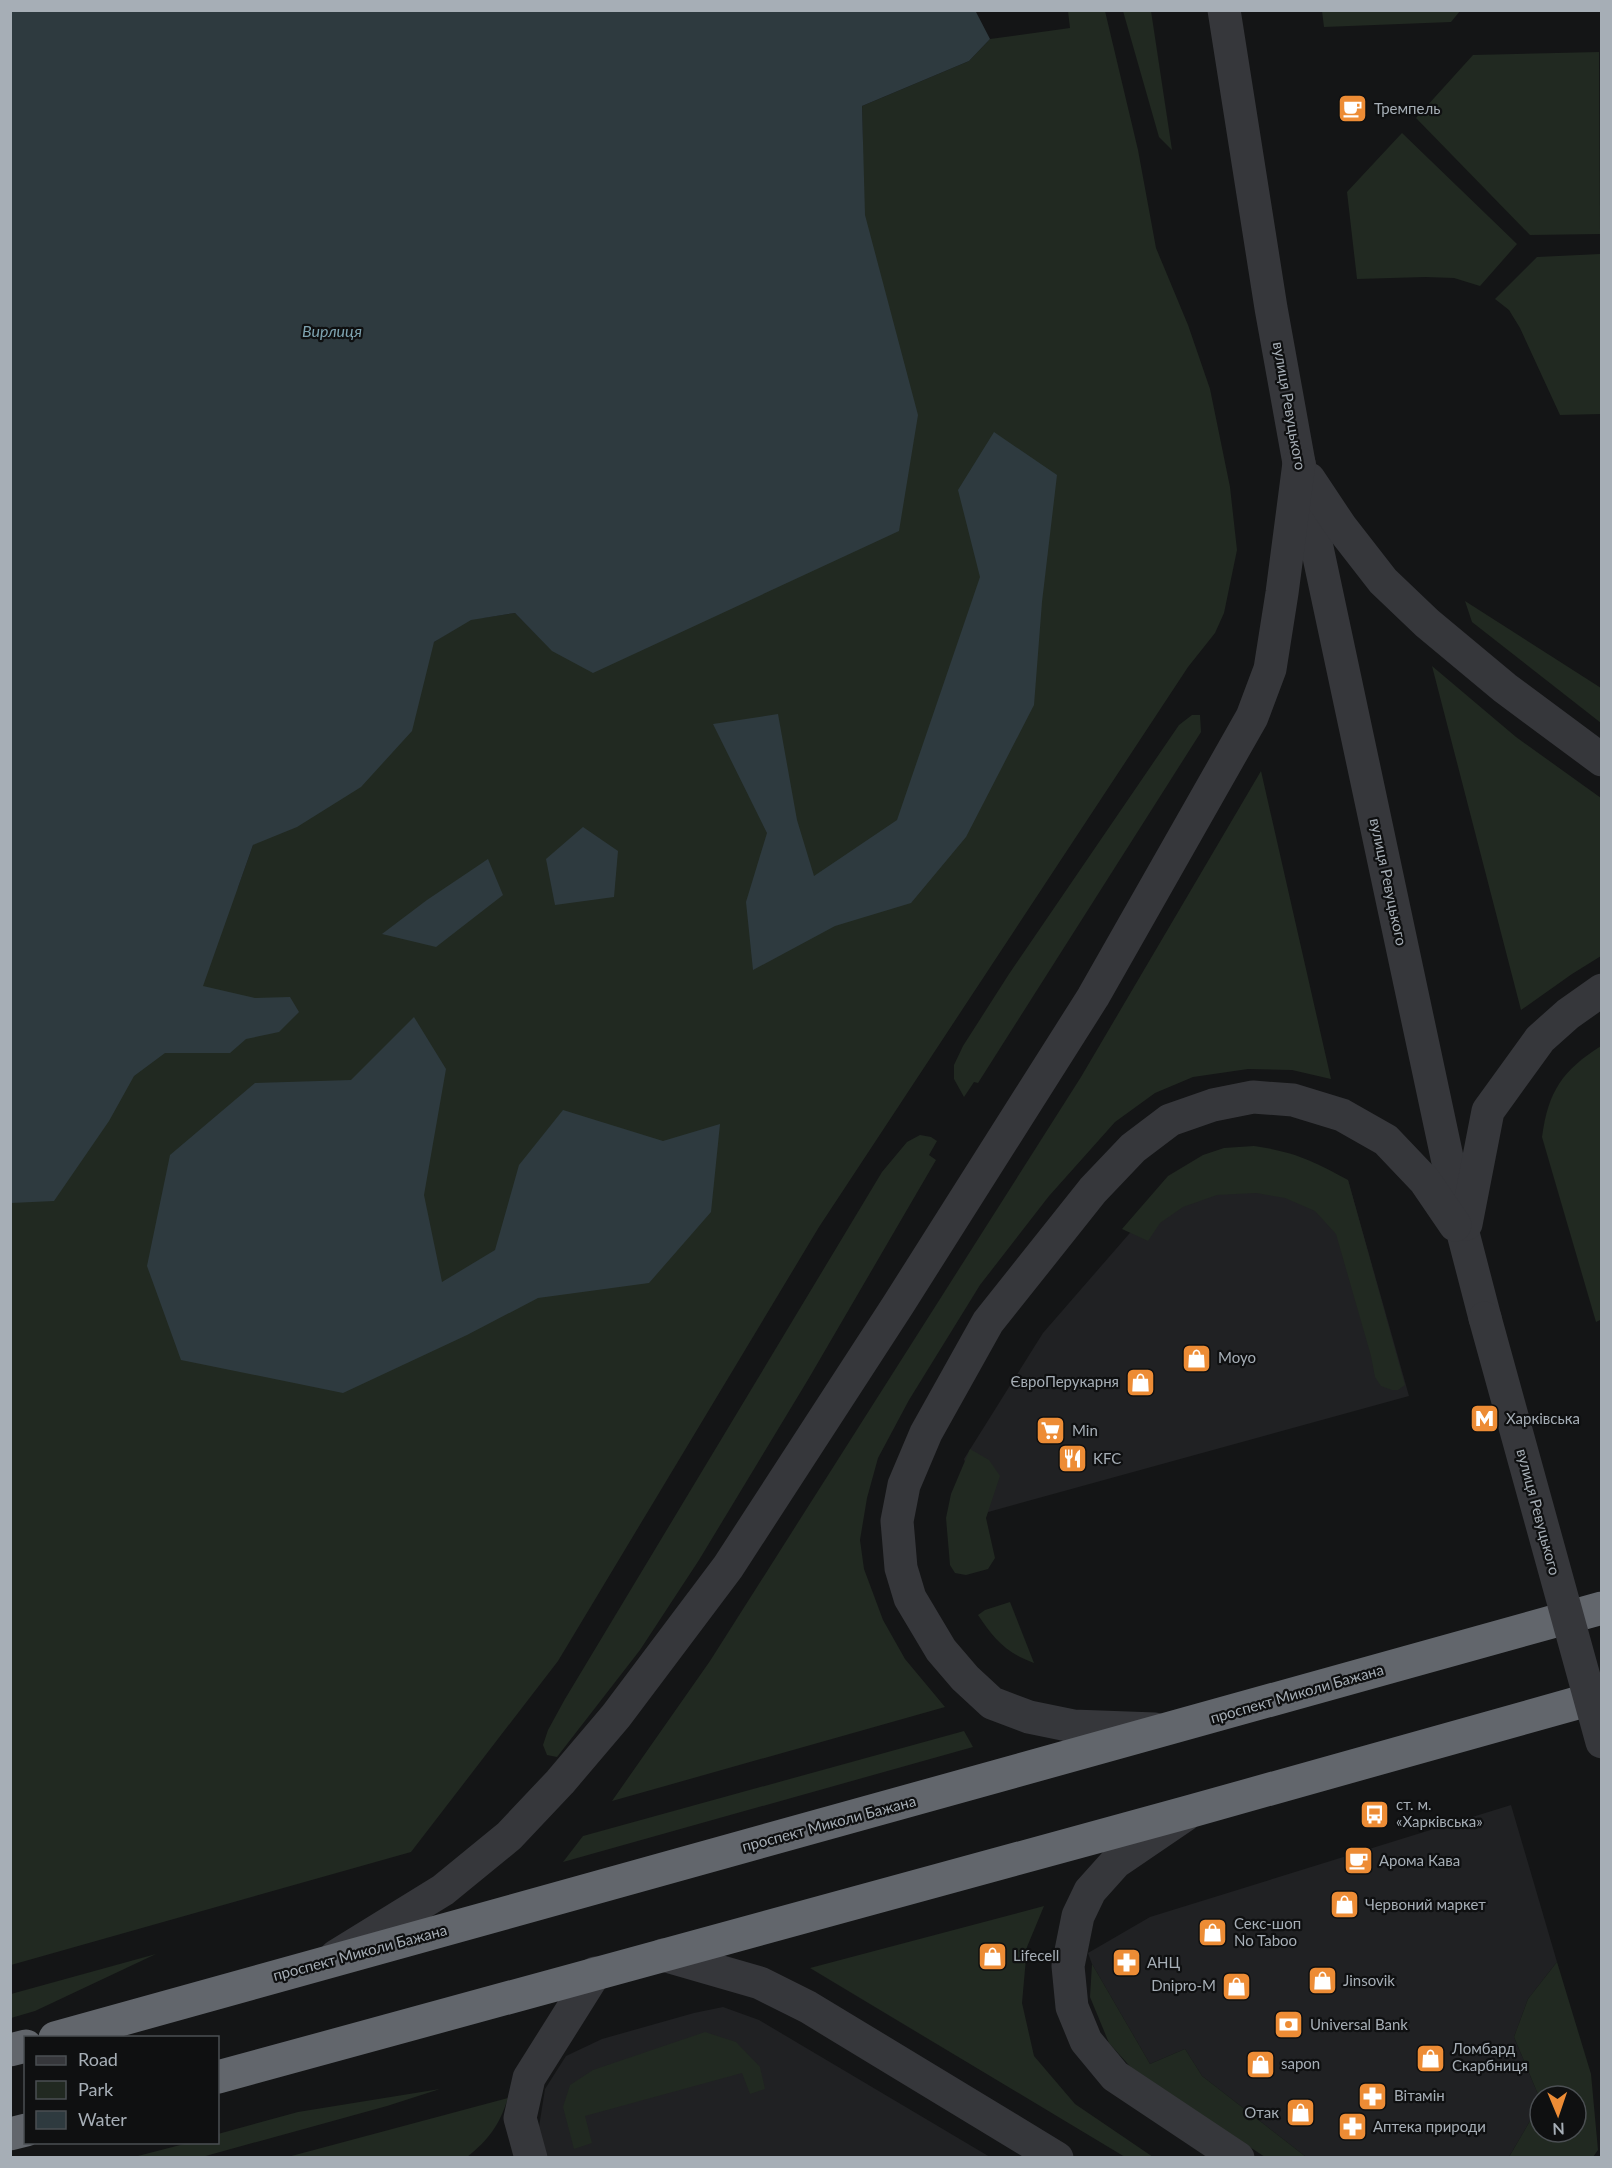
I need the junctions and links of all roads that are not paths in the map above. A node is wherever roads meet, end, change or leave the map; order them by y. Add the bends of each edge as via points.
1 (1224, 10) edge
2 (1299, 463) junction
3 (1602, 760) edge
4 (1602, 990) edge
5 (1464, 1237) junction
6 (1602, 1608) edge
7 (1602, 1696) edge
8 (1169, 1729) junction
9 (1602, 1743) edge
10 (1188, 1812) junction
11 (663, 1955) junction
12 (325, 1963) junction
13 (595, 1973) junction
14 (60, 2036) edge
15 (219, 2077) edge
16 (531, 2157) edge
17 (1057, 2157) edge
18 (1238, 2157) edge

1 - 2 street, вулиця Ревуцького
2 - 3 street via 1383,581 1505,688
2 - 5 street, вулиця Ревуцького
2 - 12 street via 1270,669 1252,717 1093,997 728,1567 616,1716 509,1836 443,1890
4 - 5 street via 1540,1039 1488,1112
5 - 8 street via 1425,1181 1386,1140 1342,1115 1293,1100 1253,1097 1170,1120 1133,1148 1093,1191 988,1322 926,1433 904,1485 897,1521 901,1568 910,1598 941,1650 992,1703 1029,1717 1073,1726
5 - 9 street, вулиця Ревуцького, bridge
6 - 8 highway, проспект Миколи Бажана
7 - 10 highway
8 - 12 highway, проспект Миколи Бажана
10 - 11 highway
10 - 18 street via 1116,1862 1090,1891 1078,1916 1068,1966 1072,2007 1086,2041 1115,2076
11 - 13 highway
11 - 17 street via 760,1983 808,2007
12 - 14 highway, проспект Миколи Бажана
13 - 15 highway
13 - 16 street via 529,2078 520,2118

